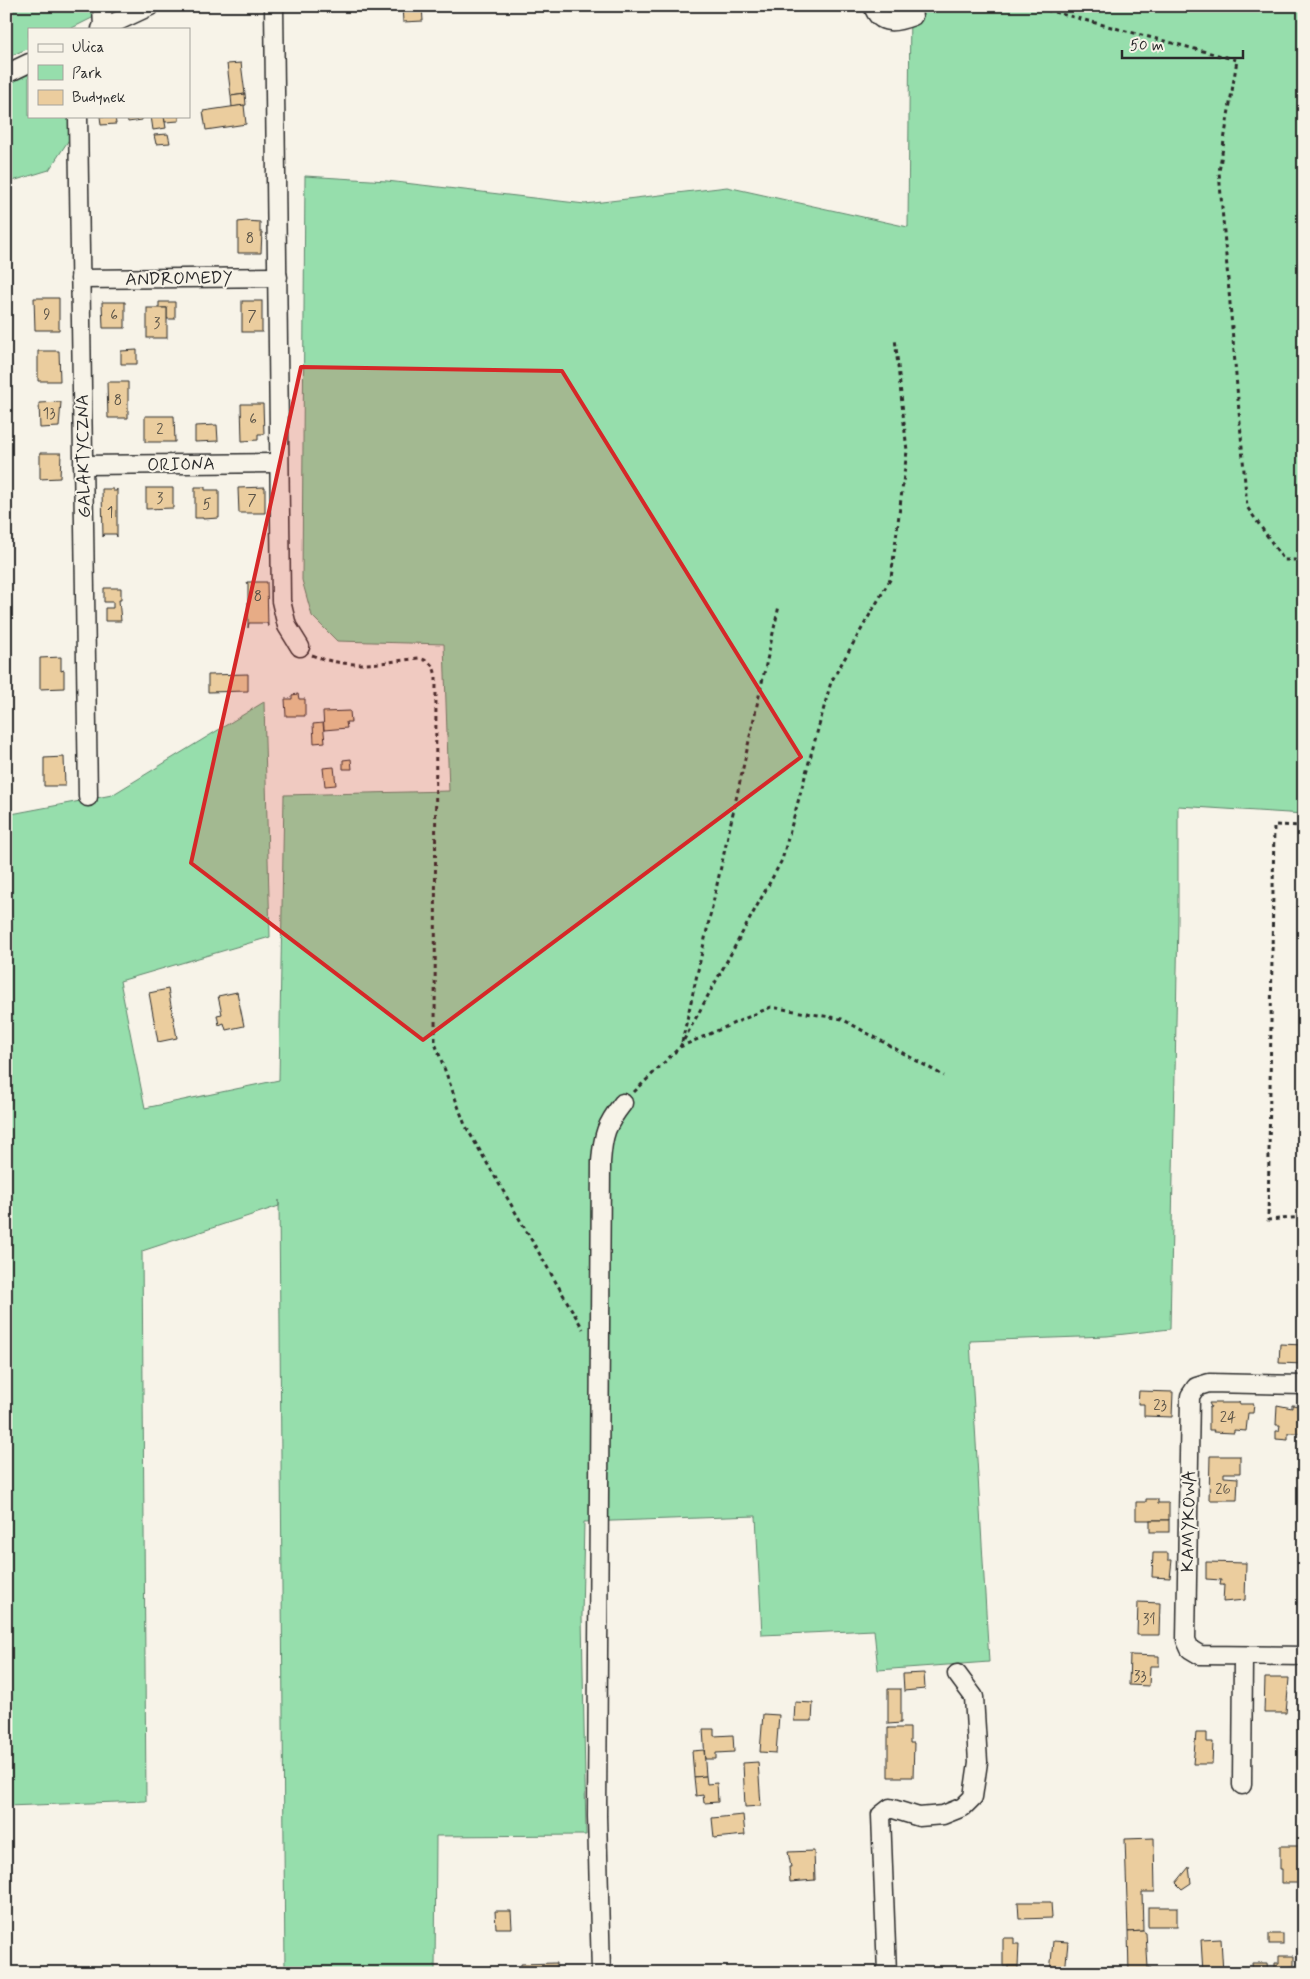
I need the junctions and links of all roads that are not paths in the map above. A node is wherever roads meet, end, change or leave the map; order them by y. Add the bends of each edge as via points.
1 (102, 6) edge
2 (150, 6) edge
3 (274, 6) edge
4 (873, 6) edge
5 (913, 16) dead end
6 (102, 28) edge
7 (28, 63) edge
8 (6, 74) edge
9 (78, 118) edge
10 (278, 277) junction
11 (80, 279) junction
12 (278, 463) junction
13 (83, 465) junction
14 (306, 651) road end
15 (88, 796) dead end
16 (623, 1103) road end
17 (1304, 1384) edge
18 (1243, 1656) junction
19 (1304, 1656) edge
20 (957, 1674) dead end
21 (1242, 1785) dead end
22 (601, 1973) edge
23 (887, 1973) edge

1 - 6 street
2 - 6 street
3 - 10 street
4 - 5 street via 879,18 888,22
7 - 8 street
9 - 11 street, GALAKTYCZNA
10 - 11 street, ANDROMEDY
10 - 12 street
11 - 13 street, GALAKTYCZNA
12 - 13 street, ORIONA
12 - 14 street via 281,601 287,626
13 - 15 street, GALAKTYCZNA
16 - 22 street via 611,1118 603,1137 601,1162 597,1806
17 - 18 street, KAMYKOWA via 1210,1383 1196,1387 1190,1396 1186,1640 1190,1650 1200,1655
18 - 19 street, KAMYKOWA
18 - 21 street
20 - 23 street via 974,1697 978,1762 973,1797 943,1816 919,1817 890,1808 882,1815

